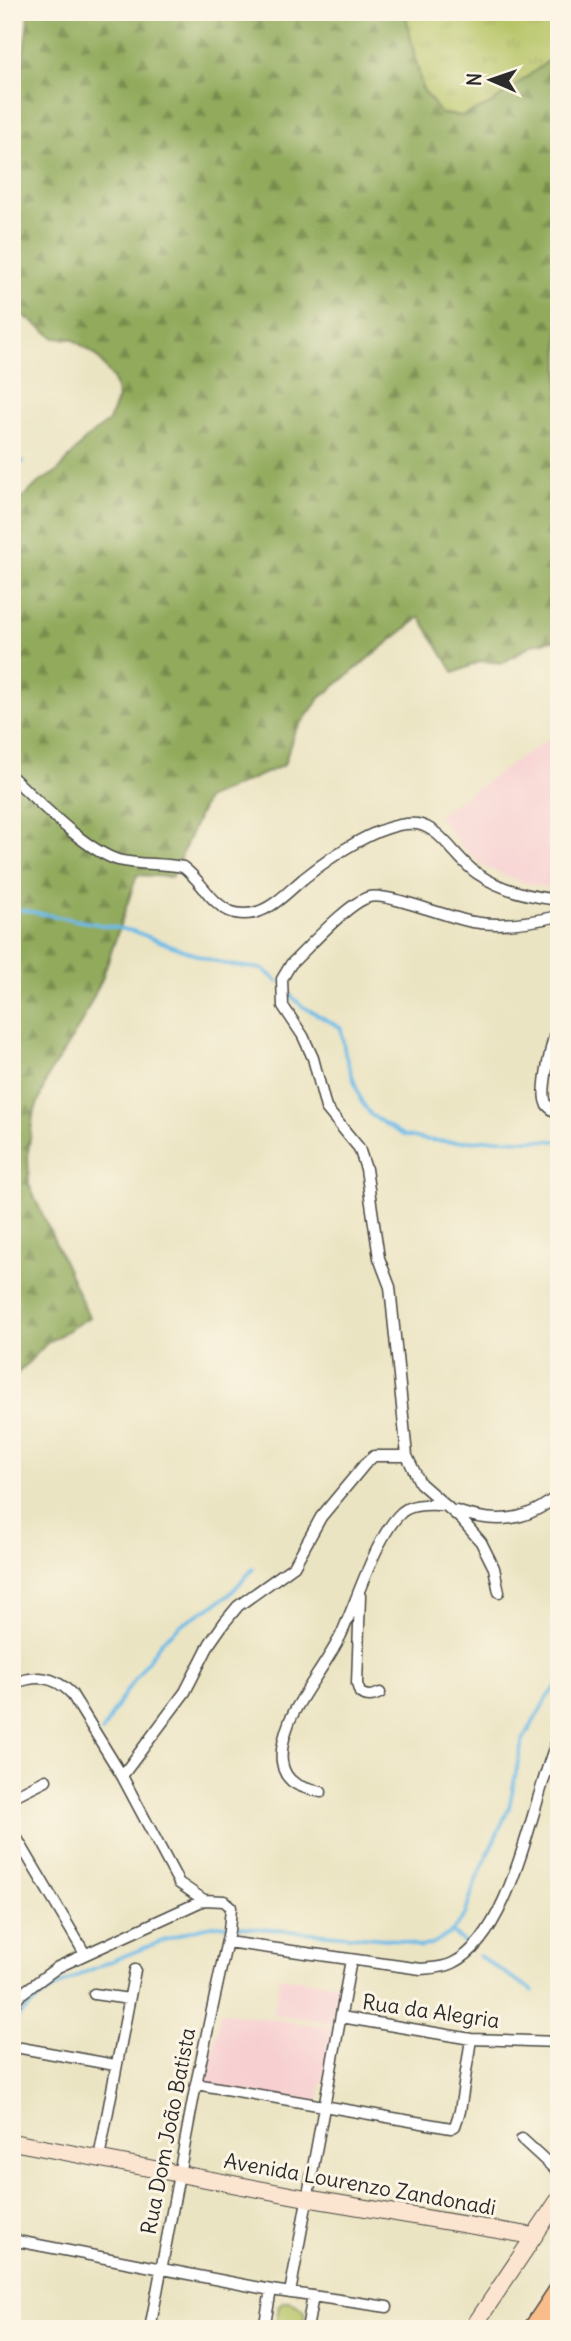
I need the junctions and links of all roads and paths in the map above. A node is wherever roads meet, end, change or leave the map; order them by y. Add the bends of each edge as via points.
1 (12, 777) edge
2 (559, 900) edge
3 (559, 916) edge
4 (559, 1021) edge
5 (559, 1114) edge
6 (407, 1456) junction
7 (559, 1494) edge
8 (447, 1507) junction
9 (360, 1587) junction
10 (499, 1592) dead end
11 (12, 1684) edge
12 (380, 1693) dead end
13 (559, 1736) edge
14 (122, 1776) junction
15 (46, 1780) dead end
16 (321, 1792) dead end
17 (12, 1797) edge
18 (12, 1830) edge
19 (204, 1900) junction
20 (228, 1936) junction
21 (85, 1954) junction
22 (351, 1960) junction
23 (135, 1970) dead end
24 (12, 1985) edge
25 (21, 1994) junction
26 (94, 1994) dead end
27 (129, 1999) junction
28 (12, 2006) edge
29 (341, 2017) junction
30 (471, 2039) junction
31 (559, 2042) edge
32 (21, 2048) dead end
33 (115, 2065) junction
34 (195, 2084) junction
35 (324, 2106) junction
36 (522, 2139) dead end
37 (12, 2142) edge
38 (99, 2158) junction
39 (559, 2172) edge
40 (180, 2173) junction
41 (306, 2198) junction
42 (559, 2199) edge
43 (533, 2236) junction
44 (12, 2240) edge
45 (161, 2268) junction
46 (271, 2290) junction
47 (559, 2290) edge
48 (290, 2293) junction
49 (313, 2296) junction
50 (387, 2307) dead end
51 (150, 2329) edge
52 (264, 2329) edge
53 (307, 2329) edge
54 (472, 2329) edge
55 (533, 2329) edge

1 - 2 street via 99,850 121,860 183,867 220,905 238,914 260,911 340,853 375,833 404,824 427,827 477,874 496,884
3 - 6 street via 486,924 372,896 347,911 291,964 282,979 283,1006 313,1058 322,1099 359,1148 366,1169 379,1258 390,1287
4 - 5 street via 545,1102
6 - 8 street via 419,1483
6 - 14 street via 374,1456 321,1517 294,1566 238,1606 211,1643 185,1692
7 - 8 street via 512,1520 486,1520
8 - 9 street via 417,1506 403,1511
8 - 10 street via 471,1528 489,1555
9 - 12 street via 357,1684 363,1695
9 - 16 street via 339,1638 290,1721 282,1749 286,1777 299,1787
11 - 14 street via 38,1676 62,1684
13 - 22 street via 513,1875 498,1911 477,1943 453,1963 437,1968
14 - 19 street via 179,1883
15 - 17 street
18 - 21 street
19 - 20 street, Rua Dom João Batista via 229,1905
19 - 21 street
20 - 22 street
20 - 34 street, Rua Dom João Batista
21 - 25 street
22 - 29 street
23 - 27 street
24 - 25 street
25 - 28 street
26 - 27 street
27 - 33 street
29 - 30 street, Rua da Alegria
29 - 35 street
30 - 31 street, Rua da Alegria
30 - 35 street via 457,2121 451,2128
32 - 33 street
33 - 38 street
34 - 35 street
34 - 40 street, Rua Dom João Batista
35 - 41 street
36 - 39 street
37 - 38 street, Avenida Lourenzo Zandonadi
38 - 40 street, Avenida Lourenzo Zandonadi
40 - 41 street, Avenida Lourenzo Zandonadi
40 - 45 street, Rua Dom João Batista
41 - 43 street, Avenida Lourenzo Zandonadi
41 - 48 street
42 - 43 street
43 - 54 street
44 - 45 street
45 - 46 street
45 - 51 street, Rua Dom João Batista
46 - 48 street
46 - 52 street
47 - 55 highway
48 - 49 street
49 - 50 street
49 - 53 street

